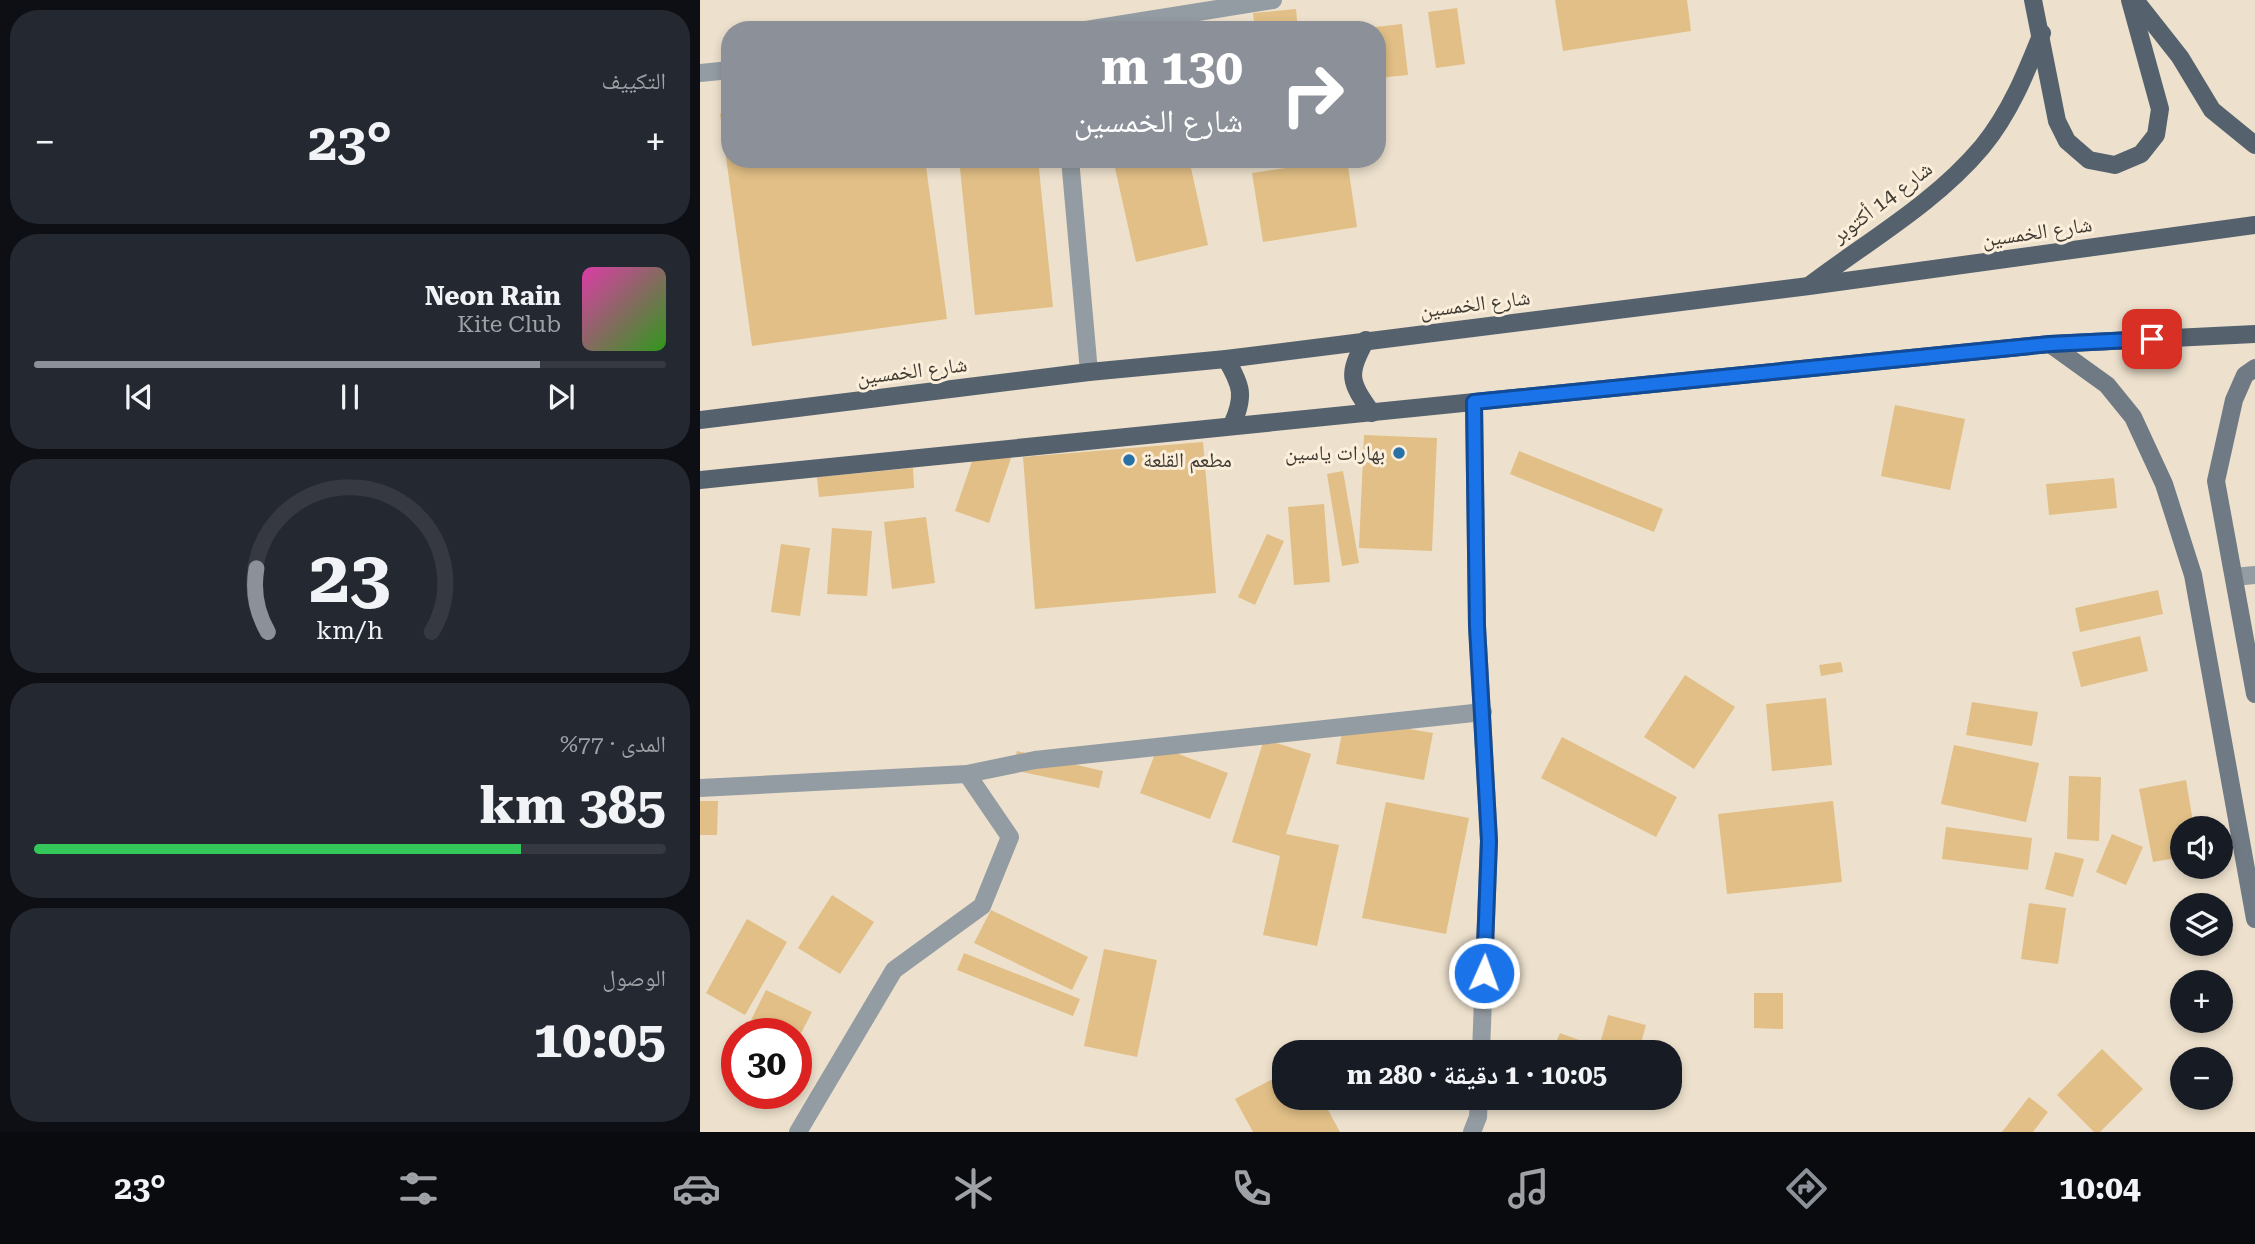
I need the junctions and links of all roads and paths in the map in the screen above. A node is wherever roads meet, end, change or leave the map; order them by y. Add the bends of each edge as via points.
1 (1273, 0) edge
2 (2033, 0) edge
3 (2133, 0) edge
4 (1142, 21) edge
5 (2042, 33) junction
6 (721, 71) edge
7 (700, 73) edge
8 (2255, 145) edge
9 (1071, 168) edge
10 (2255, 225) edge
11 (1809, 286) junction
12 (2255, 334) edge
13 (1366, 340) junction
14 (2050, 344) junction
15 (1226, 359) junction
16 (2255, 368) edge
17 (1089, 372) junction
18 (1474, 402) junction
19 (1372, 413) junction
20 (700, 420) edge
21 (1232, 425) junction
22 (700, 480) edge
23 (2255, 575) edge
24 (2234, 577) junction
25 (2255, 694) edge
26 (1483, 712) junction
27 (967, 774) junction
28 (700, 788) edge
29 (2255, 919) edge
30 (1481, 1040) edge
31 (1478, 1110) edge
32 (798, 1132) edge
33 (1472, 1132) edge

1 - 4 street
2 - 5 main road
3 - 5 main road via 2160,109 2156,135 2141,154 2115,165 2089,160 2067,141 2057,121
3 - 8 main road via 2180,57 2212,110
5 - 11 main road, شارع 14 أكتوبر via 2018,92 1983,146 1938,191
6 - 7 street
9 - 17 street
10 - 11 main road, شارع الخمسين
11 - 13 main road, شارع الخمسين
12 - 14 main road
13 - 15 main road, شارع الخمسين
13 - 19 main road via 1352,365 1355,390
14 - 18 main road
14 - 29 main road via 2107,385 2133,417 2164,484 2193,575
15 - 17 main road, شارع الخمسين
15 - 21 main road via 1239,381 1242,404
16 - 24 main road via 2245,375 2234,400 2216,481
17 - 20 main road, شارع الخمسين
18 - 19 main road
18 - 26 street via 1477,626
19 - 21 main road
21 - 22 main road
23 - 24 street
24 - 25 main road
26 - 27 street via 1035,760
26 - 30 street via 1489,841
27 - 28 street
27 - 32 street via 1010,836 982,906 894,970
31 - 33 street

